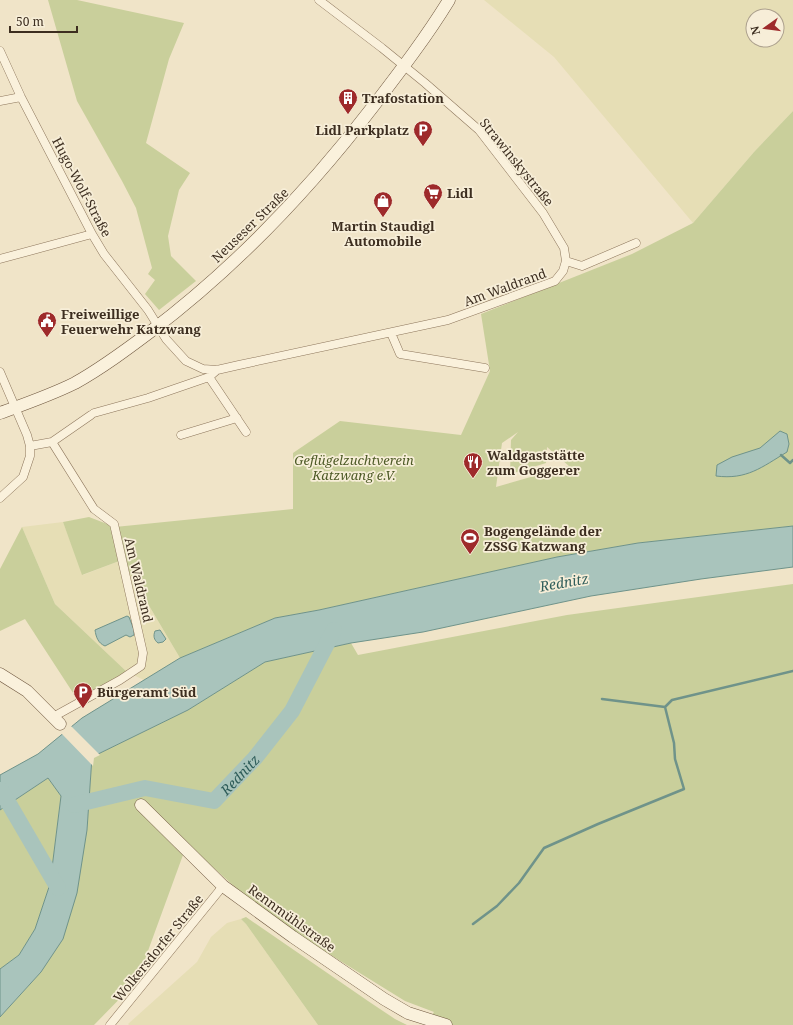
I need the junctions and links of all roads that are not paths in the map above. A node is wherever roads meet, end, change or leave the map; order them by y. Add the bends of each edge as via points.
1 (319, 0) edge
2 (449, 0) edge
3 (0, 51) edge
4 (404, 66) junction
5 (21, 97) junction
6 (0, 101) edge
7 (92, 234) junction
8 (636, 243) dead end
9 (0, 259) edge
10 (566, 261) junction
11 (158, 326) junction
12 (391, 334) junction
13 (485, 368) dead end
14 (217, 370) junction
15 (0, 372) edge
16 (209, 377) junction
17 (15, 407) junction
18 (0, 413) edge
19 (236, 418) junction
20 (246, 432) dead end
21 (181, 435) dead end
22 (52, 442) junction
23 (30, 446) junction
24 (1, 495) edge
25 (0, 674) edge
26 (57, 720) joint
27 (141, 805) dead end
28 (223, 886) junction
29 (110, 1025) edge
30 (446, 1025) edge

1 - 4 street, Strawinskystraße
2 - 4 main road, Neuseser Straße
3 - 5 street, Hugo-Wolf-Straße
4 - 10 street, Strawinskystraße via 479,130 543,213 564,248
4 - 11 main road, Neuseser Straße via 359,125 295,200 226,268
5 - 6 street
5 - 7 street, Hugo-Wolf-Straße
7 - 9 street
7 - 11 street, Hugo-Wolf-Straße
8 - 10 street via 582,266
10 - 12 street, Am Waldrand via 563,271 555,281 448,320
11 - 14 street, Am Waldrand via 171,347 186,360 203,369
11 - 17 main road, Neuseser Straße via 75,383
12 - 13 street via 400,354
12 - 14 street, Am Waldrand
14 - 16 street, Am Waldrand
15 - 17 street
16 - 19 street
16 - 22 street, Am Waldrand via 92,414
17 - 18 main road, Neuseser Straße
17 - 23 street
19 - 20 street
19 - 21 street
22 - 23 street
22 - 26 street, Am Waldrand via 94,508 114,524 143,653 141,666
23 - 24 street via 30,456 23,477
25 - 26 main road via 27,691
27 - 28 main road, Rennmühlstraße
28 - 29 street, Wolkersdorfer Straße
28 - 30 main road, Rennmühlstraße via 384,999 408,1013

